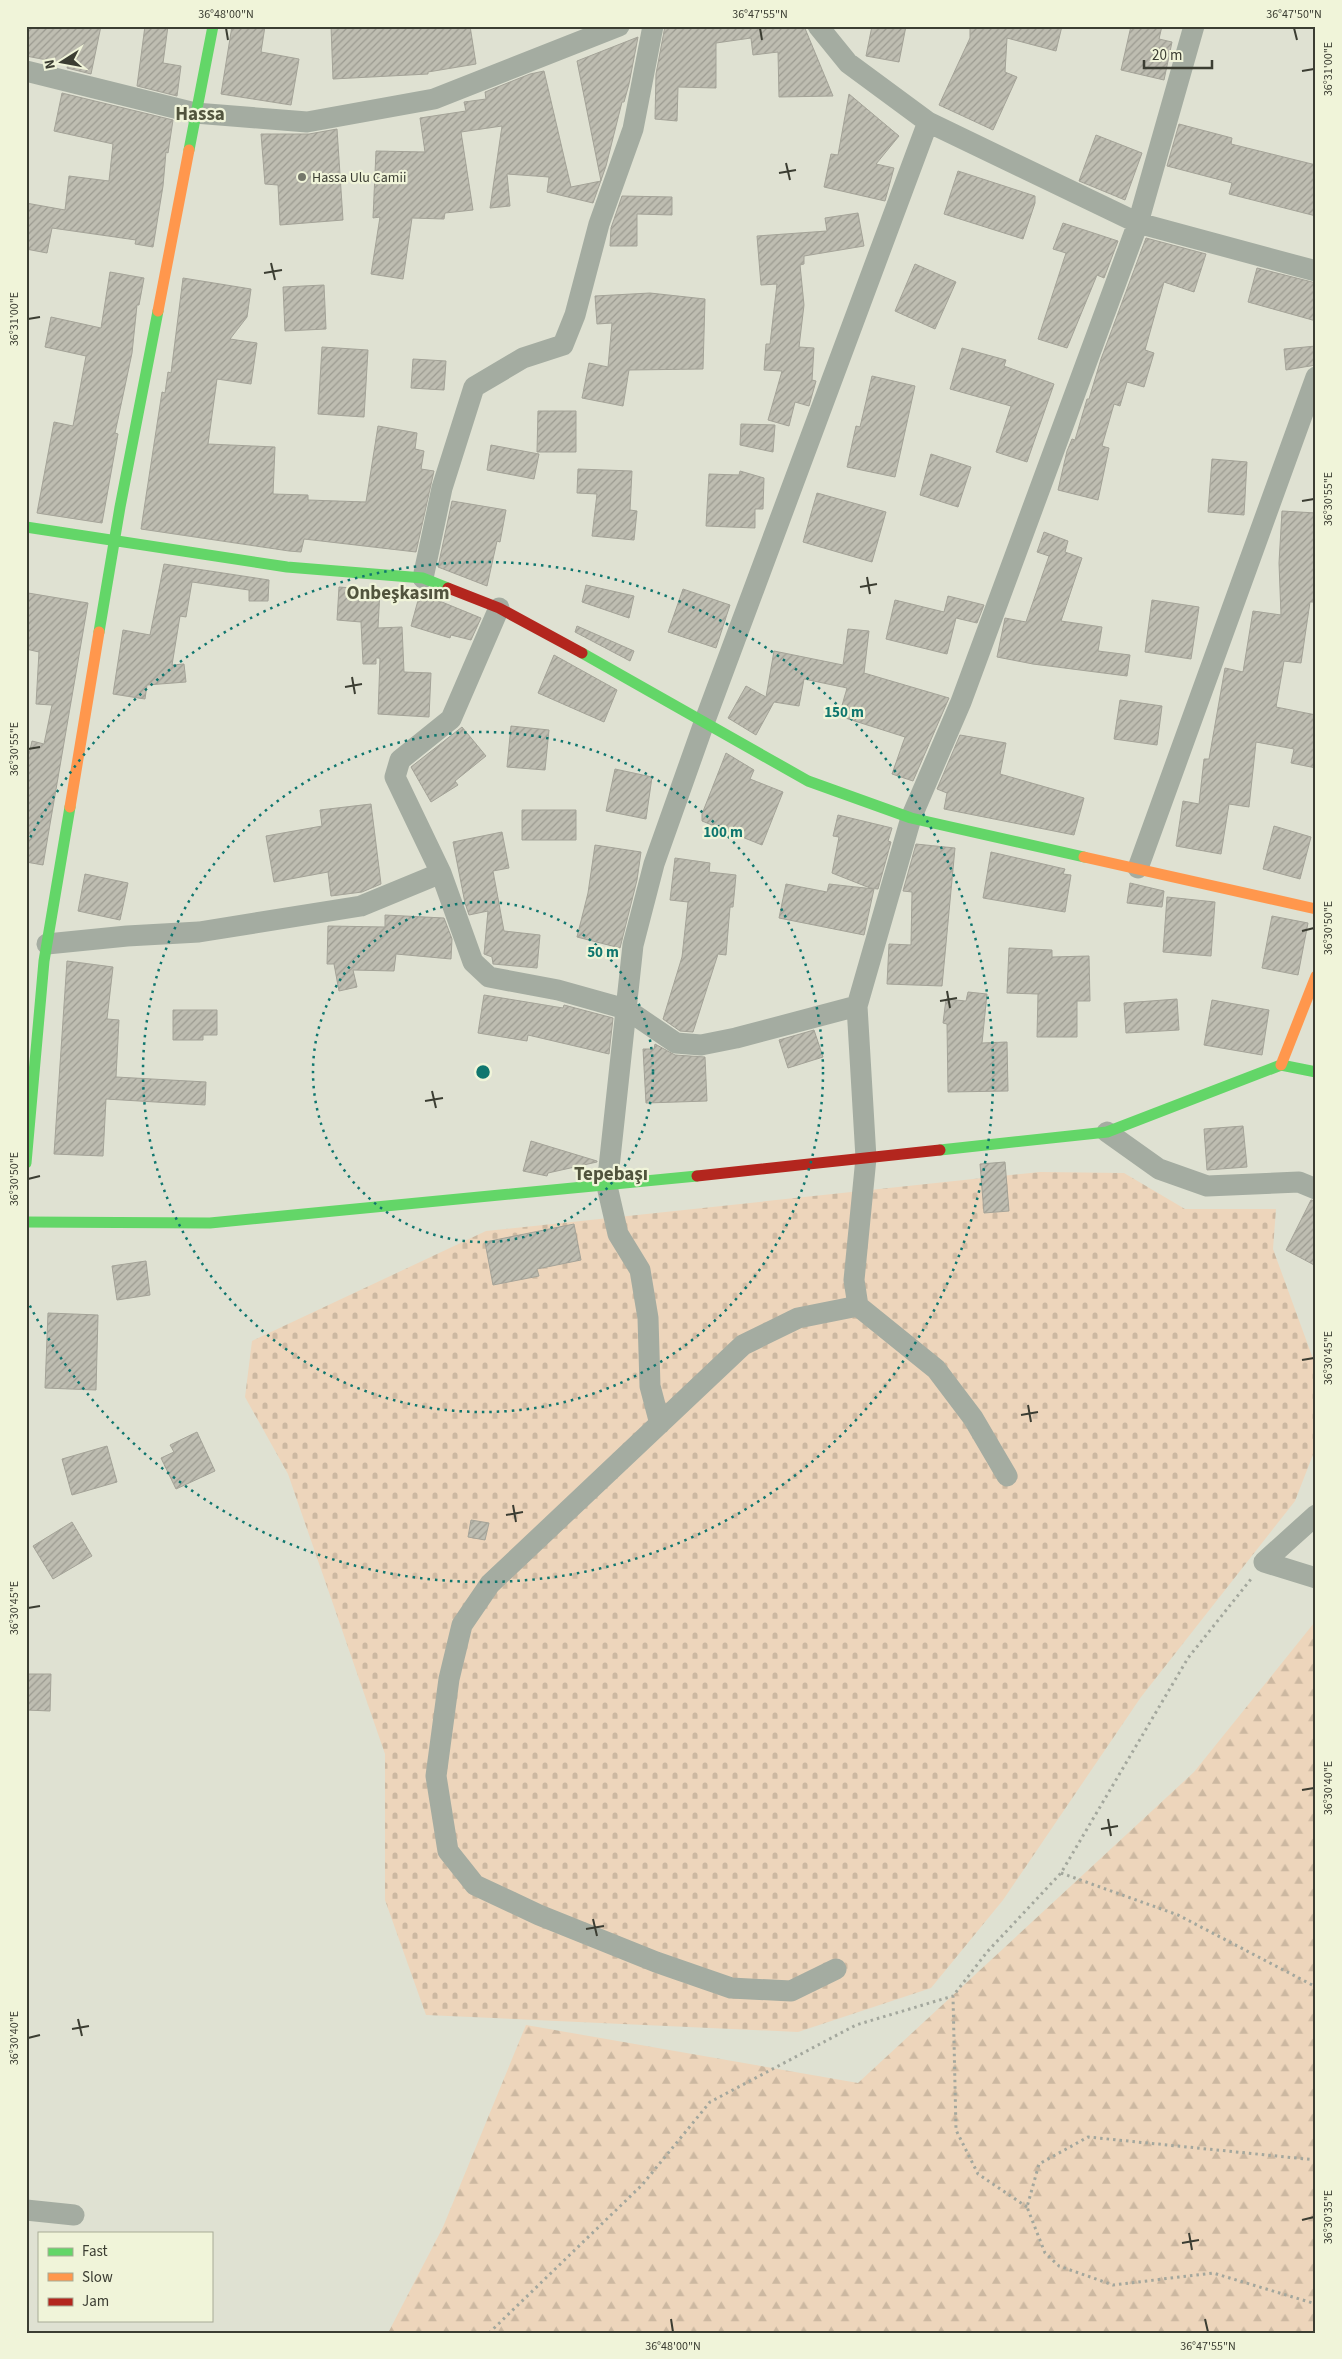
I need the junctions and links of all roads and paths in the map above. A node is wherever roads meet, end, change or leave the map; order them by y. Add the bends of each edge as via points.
1 (213, 26) edge
2 (619, 26) edge
3 (652, 26) edge
4 (818, 26) edge
5 (1194, 26) edge
6 (579, 34) edge
7 (26, 71) edge
8 (194, 113) junction
9 (928, 122) junction
10 (1138, 223) junction
11 (1316, 271) edge
12 (1316, 377) edge
13 (26, 526) edge
14 (114, 541) junction
15 (423, 578) junction
16 (498, 608) junction
17 (704, 722) junction
18 (911, 818) junction
19 (1138, 868) junction
20 (441, 873) junction
21 (1316, 909) edge
22 (47, 944) junction
23 (1316, 976) edge
24 (858, 1006) junction
25 (626, 1009) junction
26 (1281, 1065) junction
27 (1316, 1072) edge
28 (1107, 1132) junction
29 (866, 1158) junction
30 (26, 1163) edge
31 (607, 1186) junction
32 (1316, 1189) edge
33 (26, 1222) edge
34 (858, 1306) junction
35 (660, 1424) junction
36 (1007, 1476) dead end
37 (1316, 1515) edge
38 (1264, 1562) junction
39 (1316, 1578) edge
40 (1061, 1872) junction
41 (836, 1968) dead end
42 (1316, 1987) edge
43 (953, 1996) junction
44 (1316, 2160) edge
45 (1027, 2207) junction
46 (26, 2210) edge
47 (74, 2215) dead end
48 (1316, 2304) edge
49 (489, 2333) edge

1 - 8 street
2 - 6 street
3 - 15 street via 633,128 599,224 575,315 563,345 523,358 474,387 442,488
4 - 9 street via 848,63
5 - 10 street
6 - 8 street via 434,99 307,122
7 - 8 street
8 - 14 street
9 - 10 street
9 - 17 street
10 - 11 street
10 - 18 street via 961,702
12 - 19 street
13 - 14 street
14 - 15 street via 287,567
14 - 22 street
15 - 16 street
16 - 17 street
16 - 20 street via 451,719 400,760 396,777
17 - 18 street via 808,781
17 - 25 street via 654,864 633,945
18 - 19 street
18 - 24 street
19 - 21 street
20 - 22 street via 361,906 199,932
20 - 25 street via 473,962 490,977 558,990
22 - 30 street
23 - 26 street
24 - 25 street via 702,1045 676,1043
24 - 29 street
25 - 31 street
26 - 27 street
26 - 28 street
28 - 29 street
28 - 32 street via 1159,1169 1207,1186 1300,1182
29 - 31 street
29 - 34 street via 854,1280
31 - 33 street via 210,1222
31 - 35 street via 618,1234 640,1270 648,1318 650,1386
34 - 35 street via 798,1318 743,1345
34 - 36 street via 936,1369 973,1418
35 - 41 street via 490,1584 462,1626 449,1679 436,1776 448,1851 475,1885 539,1915 731,1988 791,1991
37 - 38 street
38 - 39 street
38 - 40 path via 1188,1658
40 - 42 path via 1178,1916
40 - 43 path via 987,1952
43 - 45 path via 956,2130 978,2174
43 - 49 path via 856,2025 710,2102 642,2185
44 - 45 path via 1088,2138 1039,2164
45 - 48 path via 1045,2254 1059,2266 1112,2285 1213,2273
46 - 47 street

